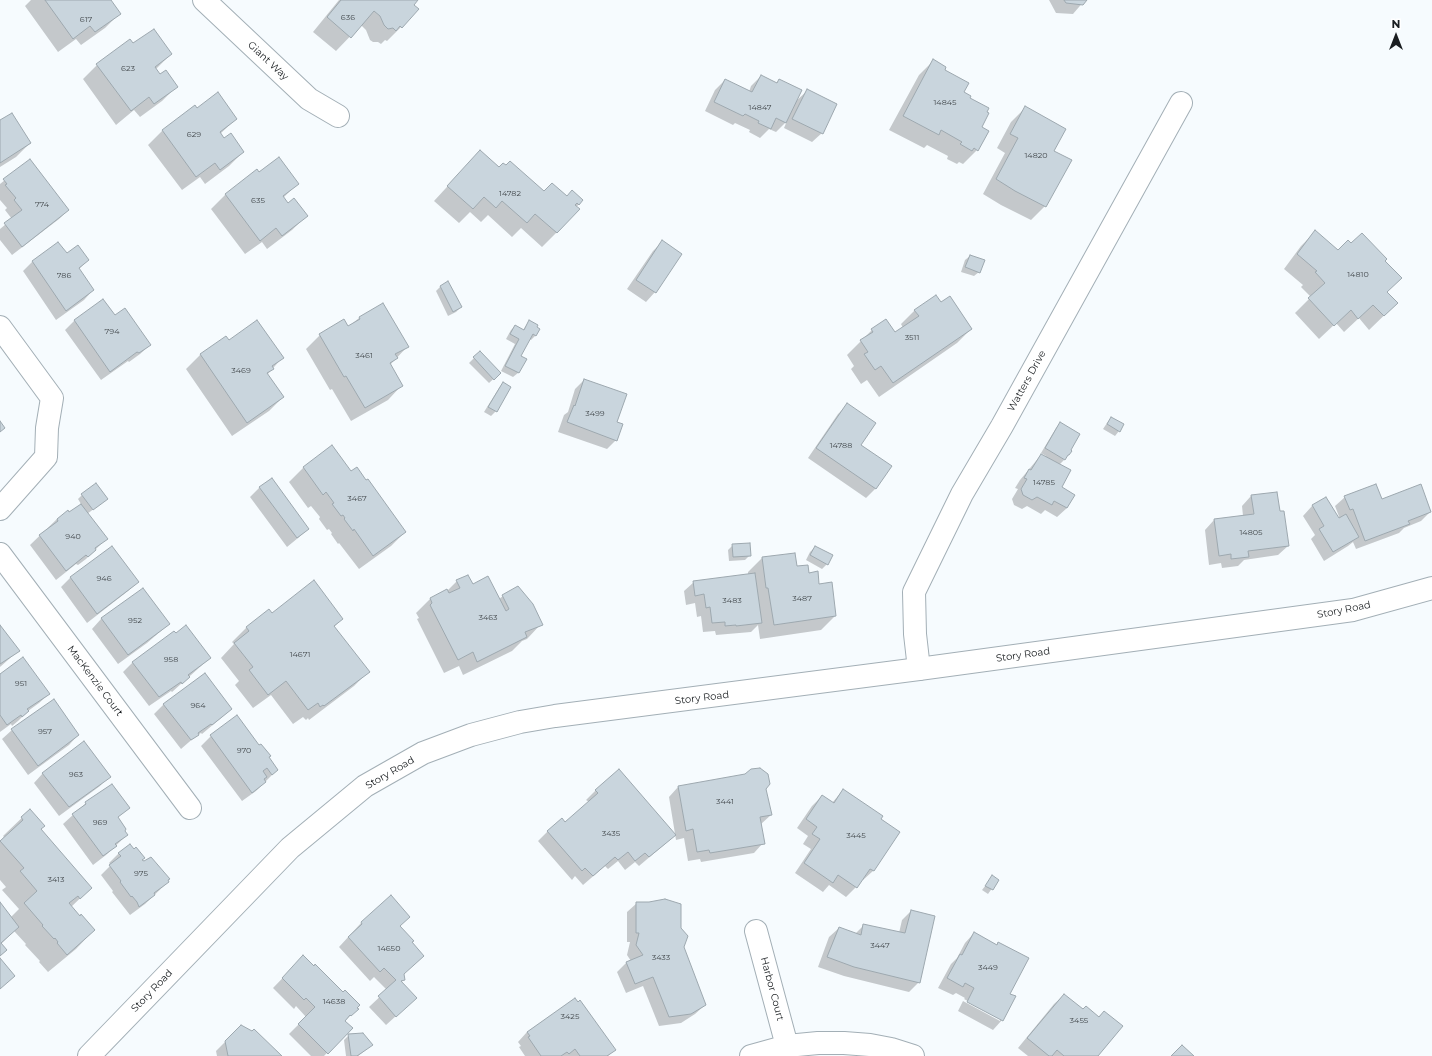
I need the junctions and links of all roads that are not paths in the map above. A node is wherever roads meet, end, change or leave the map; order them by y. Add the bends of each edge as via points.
1 (204, 0) edge
2 (1182, 103) dead end
3 (338, 116) dead end
4 (0, 327) edge
5 (0, 510) edge
6 (0, 554) edge
7 (1432, 588) edge
8 (919, 669) junction
9 (190, 808) dead end
10 (756, 931) dead end
11 (787, 1046) junction
12 (89, 1056) edge
13 (751, 1056) edge
14 (913, 1056) edge

1 - 3 street, Giant Way via 309,99
2 - 8 street, Watters Drive via 962,494 914,592
4 - 5 street via 52,398 46,457
6 - 9 street, MacKenzie Court
7 - 8 street, Story Road via 1353,610
8 - 12 street, Story Road via 555,716 471,735 423,753 365,786 290,848
10 - 11 street, Harbor Court
11 - 13 street
11 - 14 street via 818,1043 870,1045

